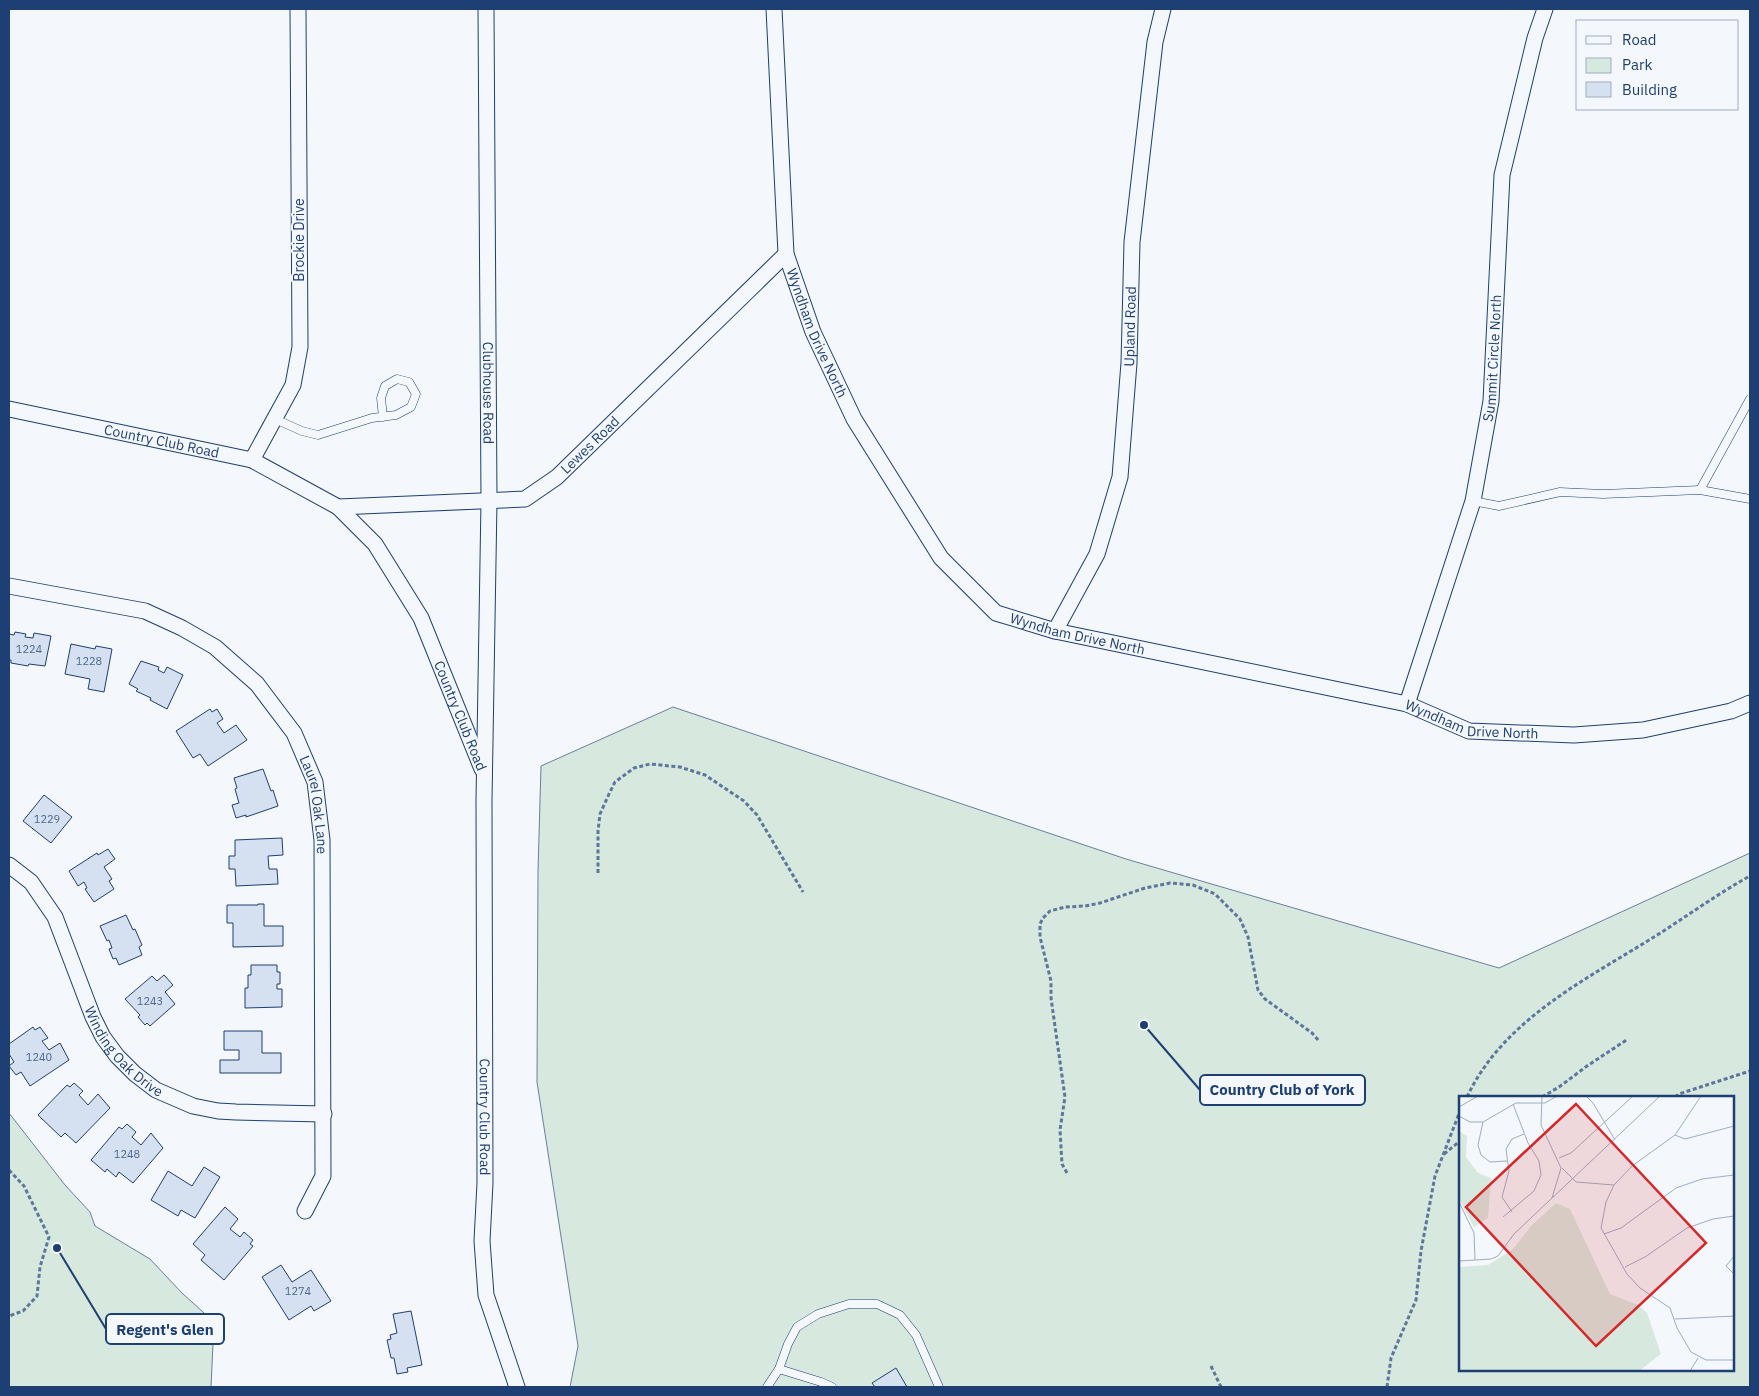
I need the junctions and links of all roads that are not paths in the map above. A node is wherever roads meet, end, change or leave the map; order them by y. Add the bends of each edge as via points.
1 (298, 9) edge
2 (486, 9) edge
3 (774, 9) edge
4 (1163, 9) edge
5 (1546, 9) edge
6 (786, 254) junction
7 (1750, 399) edge
8 (9, 409) edge
9 (383, 416) junction
10 (275, 419) junction
11 (252, 460) junction
12 (1700, 490) junction
13 (1750, 499) edge
14 (490, 501) junction
15 (1473, 501) junction
16 (338, 507) junction
17 (9, 586) edge
18 (1055, 631) junction
19 (1750, 703) edge
20 (1407, 704) junction
21 (484, 776) junction
22 (9, 865) edge
23 (324, 1114) junction
24 (305, 1211) dead end
25 (779, 1370) junction
26 (517, 1387) edge
27 (767, 1387) edge
28 (832, 1387) edge
29 (939, 1387) edge

1 - 10 street, Brockie Drive via 300,347 293,385
2 - 14 street, Clubhouse Road
3 - 6 street, Wyndham Drive North
4 - 18 street, Upland Road via 1154,42 1132,242 1129,363 1120,476 1097,554
5 - 15 street, Summit Circle North via 1535,38 1502,175 1491,402
6 - 14 street, Lewes Road via 557,477 525,499
6 - 18 street, Wyndham Drive North via 813,332 854,419 941,558 996,614
7 - 12 lane
8 - 11 street, Country Club Road
9 - 9 lane via 396,415 411,407 416,394 409,382 397,380 385,386 381,398
9 - 10 lane via 318,435
10 - 11 street, Brockie Drive
11 - 16 street, Country Club Road
12 - 13 lane
12 - 15 lane via 1603,494 1560,492 1499,506
14 - 16 street, Lewes Road
14 - 21 street, Clubhouse Road
15 - 20 street, Summit Circle North
16 - 21 street, Country Club Road via 375,544 421,618
17 - 23 street, Laurel Oak Lane via 145,611 182,628 215,647 257,684 294,733 315,782 322,840
18 - 20 street, Wyndham Drive North
19 - 20 street, Wyndham Drive North via 1731,711 1643,730 1574,735 1469,731
21 - 26 street, Country Club Road via 485,1183 482,1241 486,1295
22 - 23 street, Winding Oak Drive via 31,882 55,917 103,1037 135,1074 156,1090 193,1106 218,1111
23 - 24 street, Laurel Oak Lane via 323,1176
25 - 27 lane
25 - 28 lane
25 - 29 lane via 797,1327 818,1314 849,1304 877,1304 900,1315 916,1336

